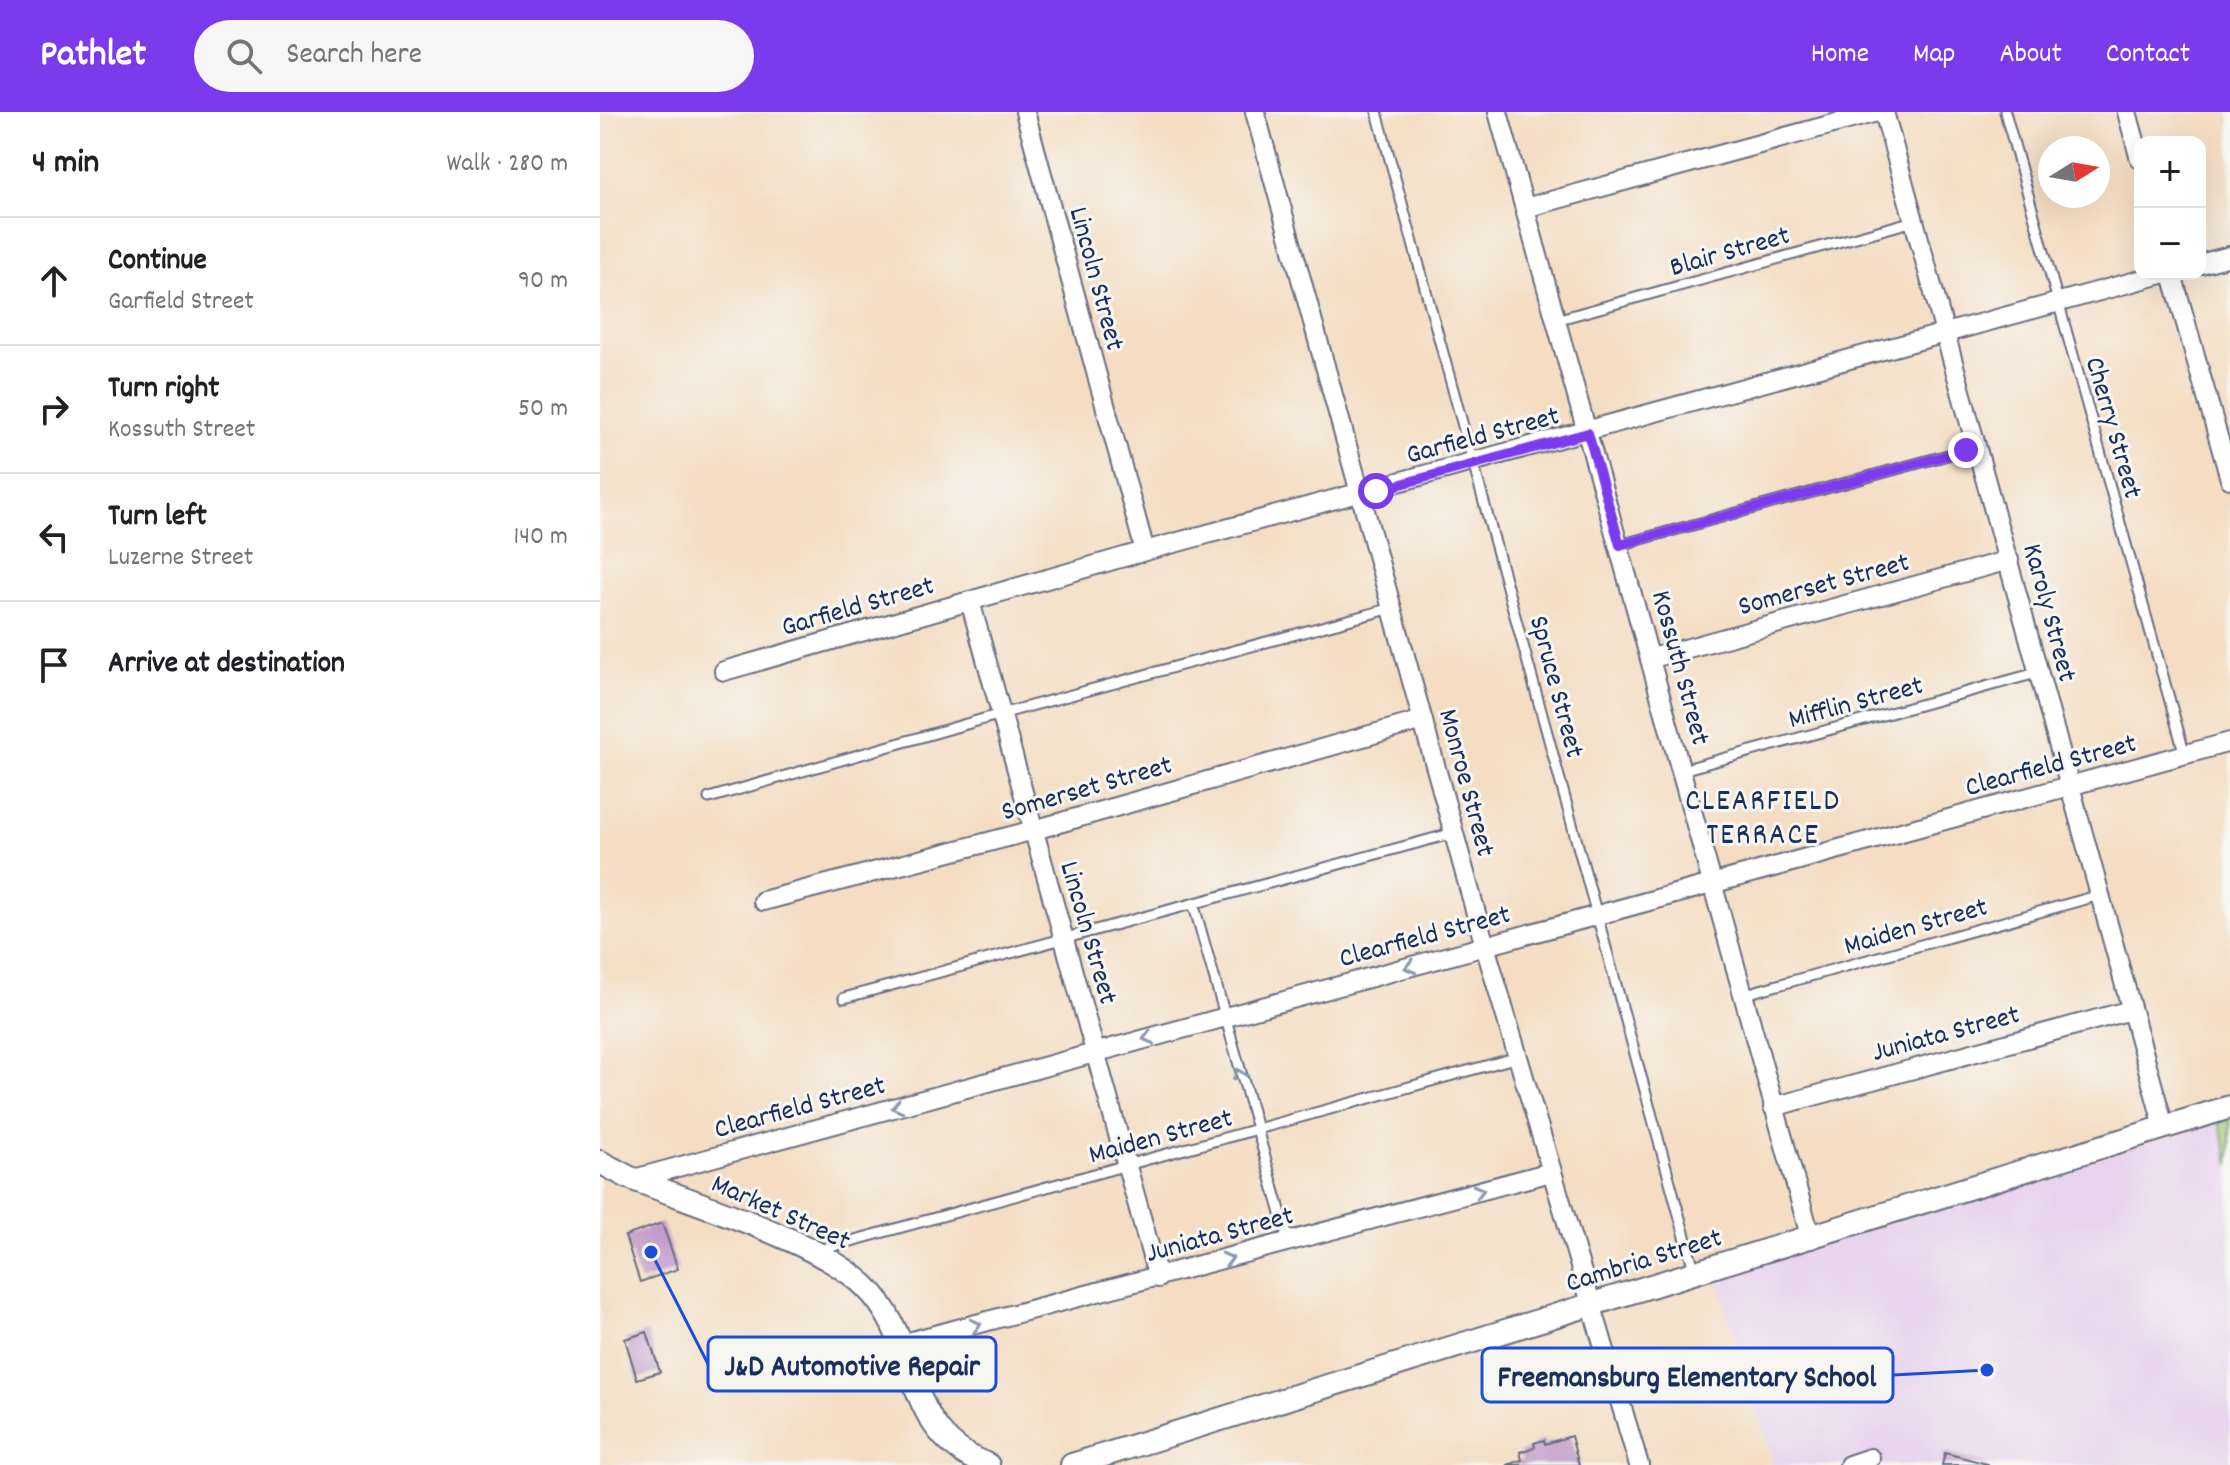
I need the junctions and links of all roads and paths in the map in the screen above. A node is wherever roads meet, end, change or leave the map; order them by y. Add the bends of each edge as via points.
1 (1025, 112) edge
2 (1255, 112) edge
3 (1377, 112) edge
4 (1498, 112) edge
5 (1877, 112) edge
6 (1884, 112) edge
7 (2005, 112) edge
8 (2127, 112) edge
9 (2134, 137) edge
10 (1525, 208) junction
11 (1914, 221) junction
12 (2230, 256) edge
13 (2206, 262) edge
14 (2140, 280) edge
15 (2174, 280) edge
16 (2057, 303) junction
17 (1556, 320) junction
18 (1944, 334) junction
19 (1588, 433) junction
20 (1977, 447) junction
21 (1475, 464) junction
22 (2230, 479) edge
23 (1362, 495) junction
24 (1620, 545) junction
25 (1145, 551) junction
26 (2009, 560) junction
27 (970, 601) junction
28 (1393, 608) junction
29 (1652, 658) junction
30 (724, 671) dead end
31 (2040, 672) junction
32 (1001, 714) junction
33 (1423, 720) junction
34 (2230, 742) edge
35 (2185, 755) junction
36 (1682, 770) junction
37 (2071, 786) junction
38 (709, 798) dead end
39 (1034, 830) junction
40 (1454, 833) junction
41 (1712, 884) junction
42 (2100, 895) junction
43 (763, 901) dead end
44 (1194, 906) junction
45 (1600, 915) junction
46 (1065, 940) junction
47 (1485, 946) junction
48 (1742, 995) junction
49 (844, 998) dead end
50 (2131, 1010) junction
51 (1223, 1018) junction
52 (1096, 1053) junction
53 (1518, 1057) junction
54 (1773, 1107) junction
55 (2230, 1107) edge
56 (2164, 1127) junction
57 (1256, 1131) junction
58 (600, 1162) edge
59 (1127, 1166) junction
60 (1551, 1172) junction
61 (634, 1179) junction
62 (1811, 1239) junction
63 (1289, 1243) junction
64 (812, 1251) junction
65 (1695, 1273) junction
66 (1158, 1278) junction
67 (1590, 1305) junction
68 (901, 1344) junction
69 (1870, 1458) dead end
70 (984, 1464) edge
71 (1072, 1465) edge
72 (1639, 1465) edge
73 (1849, 1465) edge

1 - 25 street, Lincoln Street
2 - 23 street, Monroe Street
3 - 21 lane, Spruce Street
4 - 10 street, Kossuth Street
5 - 10 street
6 - 11 street, Karoly Street
7 - 16 lane, Cherry Street
8 - 9 street
10 - 17 street, Kossuth Street
11 - 17 lane, Blair Street
11 - 18 street, Karoly Street
12 - 13 street
14 - 16 street, Garfield Street
15 - 22 street
16 - 18 street, Garfield Street
16 - 35 lane, Cherry Street
17 - 19 street, Kossuth Street
18 - 19 street, Garfield Street
18 - 20 street, Karoly Street
19 - 21 street, Garfield Street
19 - 24 street, Kossuth Street
20 - 24 lane
20 - 26 street, Karoly Street
21 - 23 street, Garfield Street
21 - 45 lane, Spruce Street
23 - 25 street, Garfield Street
23 - 28 street, Monroe Street
24 - 29 street, Kossuth Street
25 - 27 street, Garfield Street
26 - 29 street, Somerset Street
26 - 31 street, Karoly Street
27 - 30 street, Garfield Street
27 - 32 street, Lincoln Street
28 - 32 lane
28 - 33 street, Monroe Street
29 - 36 street, Kossuth Street
31 - 36 lane, Mifflin Street
31 - 37 street, Karoly Street
32 - 38 lane
32 - 39 street, Lincoln Street
33 - 39 street, Somerset Street
33 - 40 street, Monroe Street
34 - 35 street, Clearfield Street
35 - 37 street, Clearfield Street
36 - 41 street, Kossuth Street
37 - 41 street, Clearfield Street
37 - 42 street, Karoly Street
39 - 43 street, Somerset Street
39 - 46 street, Lincoln Street
40 - 44 lane
40 - 47 street, Monroe Street
41 - 45 street, Clearfield Street
41 - 48 street, Kossuth Street
42 - 48 lane, Maiden Street
42 - 50 street, Karoly Street
44 - 46 lane
44 - 51 lane
45 - 47 street, Clearfield Street
45 - 65 lane, Spruce Street
46 - 49 lane
46 - 52 street, Lincoln Street
47 -> 51 street, Clearfield Street
47 - 53 street, Monroe Street
48 - 54 street, Kossuth Street
50 - 54 street, Juniata Street
50 - 56 street, Karoly Street
51 -> 52 street, Clearfield Street
57 -> 51 lane
52 - 59 street, Lincoln Street
52 -> 61 street, Clearfield Street
53 - 57 lane, Maiden Street
53 - 60 street, Monroe Street
54 - 62 street, Kossuth Street
55 - 56 street, Cambria Street
56 - 62 street, Cambria Street
57 - 59 lane, Maiden Street
57 - 63 lane
58 - 61 street, Market Street
59 - 64 lane, Maiden Street
59 - 66 street, Lincoln Street
63 -> 60 street, Juniata Street
60 - 67 street, Monroe Street
61 - 64 street, Market Street
62 - 65 street, Cambria Street
66 -> 63 street, Juniata Street
64 - 68 street, Market Street via 872,1293
65 - 67 street, Cambria Street
68 -> 66 street, Juniata Street
67 - 71 street, Cambria Street
67 - 72 street, Monroe Street
68 - 70 street, Market Street via 931,1423 961,1454
69 - 73 street

